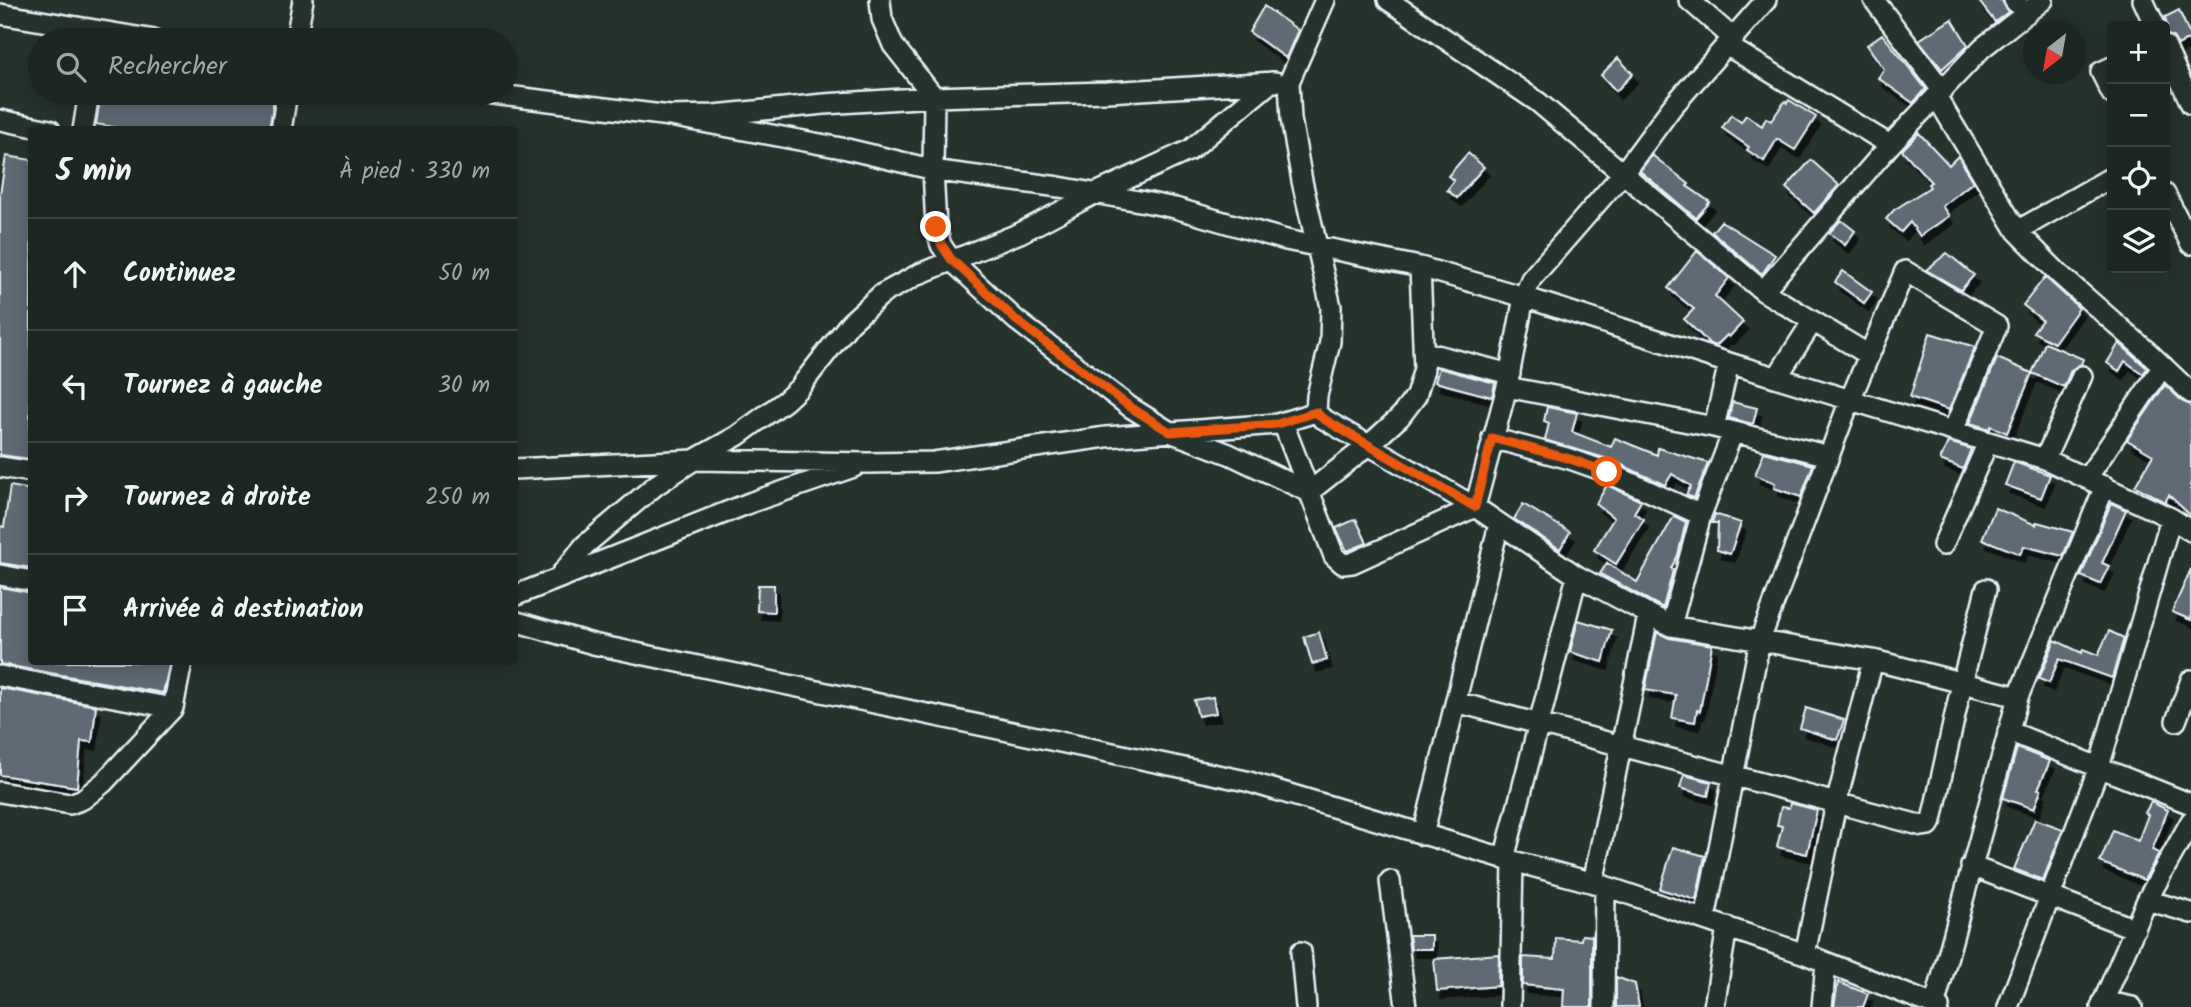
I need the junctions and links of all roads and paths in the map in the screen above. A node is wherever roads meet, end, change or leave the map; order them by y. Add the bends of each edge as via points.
1 (303, 0) edge
2 (880, 0) edge
3 (1325, 0) edge
4 (1388, 0) edge
5 (1689, 0) edge
6 (1766, 0) edge
7 (1874, 0) edge
8 (2043, 0) edge
9 (2143, 0) edge
10 (2020, 7) edge
11 (0, 14) edge
12 (2153, 21) edge
13 (62, 28) edge
14 (298, 28) edge
15 (1731, 43) junction
16 (2170, 57) edge
17 (2107, 69) edge
18 (1280, 82) junction
19 (2107, 84) edge
20 (1939, 93) junction
21 (518, 97) edge
22 (934, 97) junction
23 (2191, 104) edge
24 (87, 105) edge
25 (285, 105) edge
26 (670, 116) junction
27 (0, 120) edge
28 (30, 126) edge
29 (84, 126) edge
30 (282, 126) edge
31 (1890, 145) junction
32 (933, 170) junction
33 (1624, 172) junction
34 (2107, 180) edge
35 (1094, 194) junction
36 (2170, 204) edge
37 (2017, 231) junction
38 (2191, 244) edge
39 (1316, 245) junction
40 (953, 261) junction
41 (1420, 267) junction
42 (1763, 291) junction
43 (1524, 297) junction
44 (1813, 321) junction
45 (1424, 352) junction
46 (1869, 355) junction
47 (1729, 363) junction
48 (2163, 366) junction
49 (2082, 376) dead end
50 (1777, 377) junction
51 (1509, 381) junction
52 (2191, 393) edge
53 (1850, 400) junction
54 (1316, 412) junction
55 (1283, 423) junction
56 (1724, 429) junction
57 (1954, 431) junction
58 (1170, 432) junction
59 (1492, 438) junction
60 (1988, 442) junction
61 (1370, 444) junction
62 (1829, 456) junction
63 (2045, 459) junction
64 (694, 460) junction
65 (867, 463) junction
66 (0, 467) edge
67 (518, 469) edge
68 (28, 471) edge
69 (2087, 478) junction
70 (2105, 486) junction
71 (1309, 492) junction
72 (1475, 507) junction
73 (1701, 515) junction
74 (2171, 518) junction
75 (1499, 524) junction
76 (2191, 531) edge
77 (1943, 545) dead end
78 (0, 575) edge
79 (1577, 576) junction
80 (559, 577) junction
81 (28, 580) edge
82 (1986, 589) dead end
83 (518, 594) edge
84 (1648, 615) junction
85 (518, 622) edge
86 (1671, 626) junction
87 (1760, 640) junction
88 (1873, 660) junction
89 (180, 665) edge
90 (0, 676) edge
91 (2191, 680) edge
92 (1962, 683) junction
93 (2018, 697) junction
94 (1456, 702) junction
95 (173, 708) junction
96 (2176, 721) dead end
97 (1539, 724) junction
98 (2008, 731) junction
99 (1621, 746) junction
100 (2099, 767) junction
101 (1734, 776) junction
102 (0, 792) edge
103 (1836, 804) junction
104 (2191, 804) edge
105 (2191, 821) edge
106 (1423, 835) junction
107 (1508, 860) junction
108 (1971, 866) junction
109 (1390, 881) dead end
110 (1599, 884) junction
111 (2050, 897) junction
112 (2147, 900) junction
113 (2191, 913) edge
114 (1705, 919) junction
115 (1727, 926) junction
116 (2134, 929) junction
117 (1301, 953) dead end
118 (1805, 954) junction
119 (1826, 963) junction
120 (2102, 1004) edge
121 (1936, 1006) edge
122 (1306, 1007) edge
123 (1406, 1007) edge
124 (1510, 1007) edge
125 (1604, 1007) edge
126 (1714, 1007) edge
127 (1822, 1007) edge
128 (2008, 1007) edge
129 (2132, 1007) edge

1 - 14 street
2 - 22 street via 881,19 892,45
3 - 18 street
4 - 33 street via 1538,102
5 - 15 street
6 - 15 street
7 - 20 street
8 - 10 street
9 - 12 street
10 - 20 street
11 - 13 street
15 - 31 street
15 - 33 street via 1672,107
16 - 23 street
17 - 19 street via 2101,72
18 - 22 street
18 - 35 street via 1190,150
18 - 39 street
20 - 31 street
20 - 37 street
21 - 26 street
22 - 26 street
22 - 32 street
24 - 29 street
25 - 30 street
26 - 32 street
27 - 28 street
31 - 42 street
32 - 35 street
32 - 40 street via 936,227
33 - 42 street
33 - 43 street via 1531,279
34 - 37 street
35 - 39 street via 1175,208
35 - 40 street
36 - 38 street
37 - 48 street
39 - 41 street
39 - 54 street via 1332,321
40 - 58 street via 1045,343
40 - 64 street via 894,286 872,301 785,401
41 - 43 street
41 - 45 street
42 - 44 street
43 - 47 street
43 - 51 street
44 - 46 street
44 - 50 street
45 - 51 street
45 - 61 street via 1416,396
46 - 53 street
46 - 57 street via 1905,271 1997,326
47 - 50 street
47 - 56 street
48 - 52 street
48 - 69 street
49 - 63 street
50 - 53 street
51 - 56 street
51 - 59 street
53 - 57 street
53 - 62 street
54 - 55 street
54 - 61 street
55 - 58 street
55 - 71 street
56 - 62 street
56 - 73 street
57 - 60 street
58 - 65 street via 1058,442 934,462
58 - 71 street
59 - 72 street
59 - 73 street via 1583,463
60 - 63 street
60 - 77 street
61 - 71 street
61 - 72 street
62 - 87 street
63 - 69 street
64 - 65 street
64 - 67 street
64 - 80 street via 656,485 585,545
65 - 80 street
66 - 68 street
69 - 70 street
70 - 74 street
70 - 93 street
71 - 72 street via 1334,555 1343,564
72 - 75 street
73 - 86 street
74 - 76 street
74 - 100 street
75 - 79 street
75 - 94 street
78 - 81 street
79 - 84 street
79 - 97 street
80 - 83 street
82 - 92 street
84 - 86 street
84 - 99 street
85 - 106 street via 593,645 1246,781
86 - 87 street
87 - 88 street
87 - 101 street
88 - 92 street
88 - 103 street
89 - 95 street
90 - 95 street
91 - 96 street
92 - 93 street
92 - 103 street via 1929,825
93 - 98 street
94 - 97 street
94 - 106 street
95 - 102 street via 83,799 71,804
97 - 99 street
97 - 107 street
98 - 100 street
98 - 108 street
99 - 101 street
99 - 110 street
100 - 104 street
100 - 111 street
101 - 103 street
101 - 114 street
103 - 118 street
105 - 112 street
106 - 107 street
107 - 110 street
107 - 124 street
108 - 111 street
108 - 121 street
109 - 123 street
110 - 114 street
110 - 125 street
111 - 116 street
111 - 128 street
112 - 113 street
112 - 116 street
114 - 115 street
115 - 118 street
115 - 126 street
116 - 120 street
117 - 122 street
118 - 119 street
119 - 121 street
119 - 127 street
120 - 129 street

